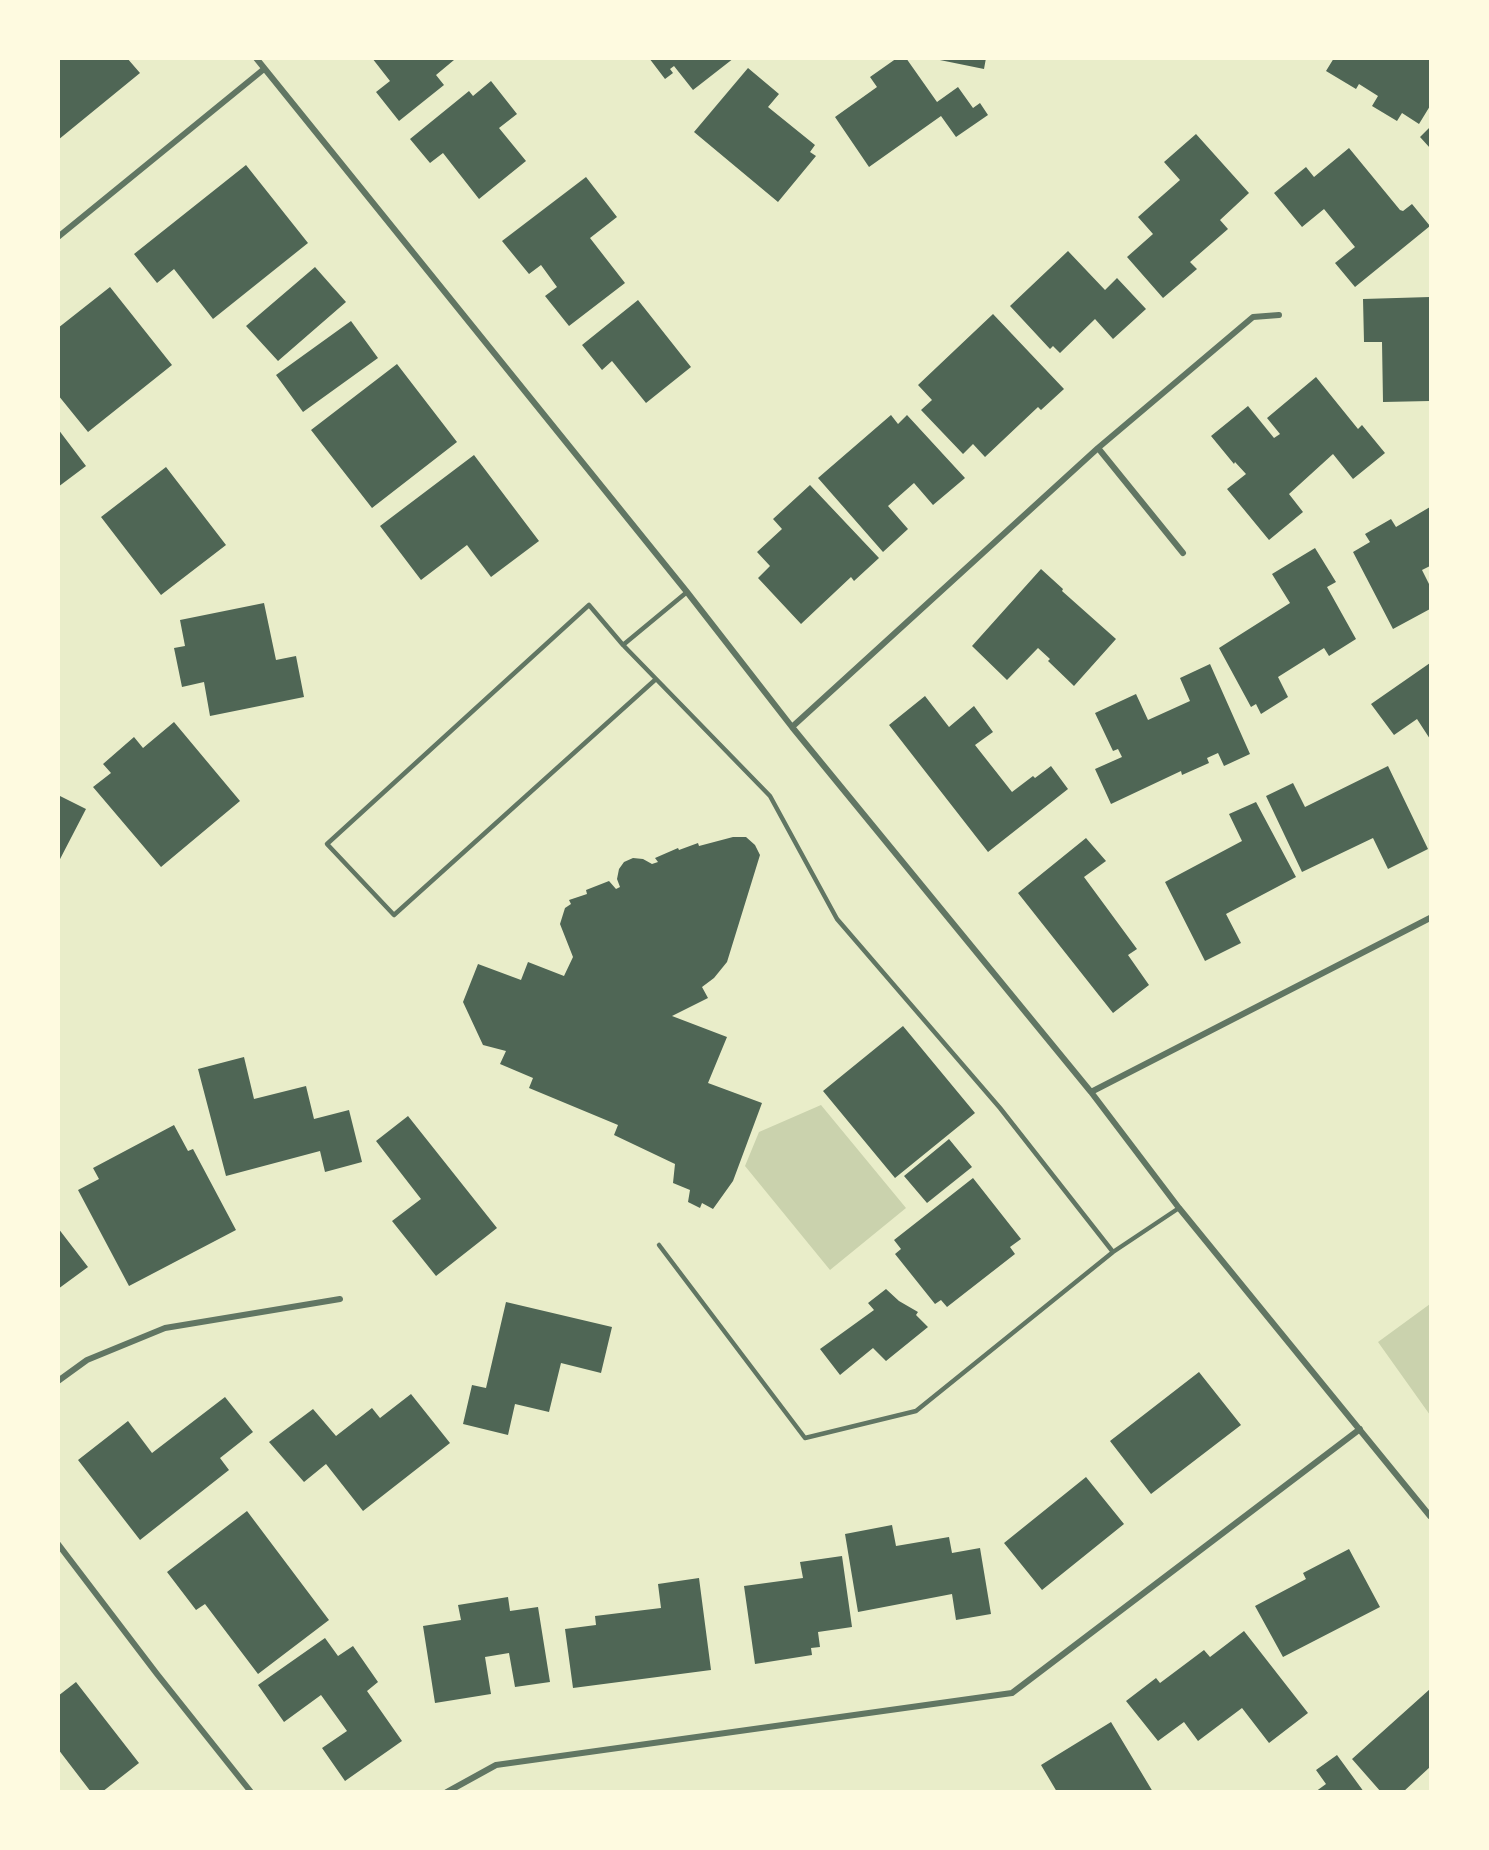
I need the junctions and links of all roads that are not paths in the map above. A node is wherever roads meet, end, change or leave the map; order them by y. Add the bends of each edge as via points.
1 (256, 58) edge
2 (264, 69) junction
3 (58, 237) edge
4 (1279, 315) dead end
5 (1098, 448) junction
6 (1183, 553) dead end
7 (687, 592) junction
8 (623, 645) junction
9 (656, 679) junction
10 (792, 727) junction
11 (1431, 918) edge
12 (1091, 1092) junction
13 (1179, 1208) junction
14 (659, 1245) dead end
15 (1113, 1252) junction
16 (340, 1299) dead end
17 (58, 1381) edge
18 (1360, 1429) junction
19 (1431, 1516) edge
20 (58, 1544) edge
21 (251, 1791) edge
22 (447, 1791) edge

1 - 2 street
2 - 3 street
2 - 7 street
4 - 5 street via 1253,317
5 - 6 street
5 - 10 street
7 - 8 lane
7 - 10 street
8 - 9 lane
8 - 9 lane via 589,605 327,844 394,915
9 - 15 lane via 770,796 837,919 1000,1108
10 - 12 street
11 - 12 street
12 - 13 street
13 - 15 lane
13 - 18 street
14 - 15 lane via 805,1438 916,1411
16 - 17 street via 165,1328 87,1360
18 - 19 street
18 - 22 street via 1012,1693 496,1765
20 - 21 street

